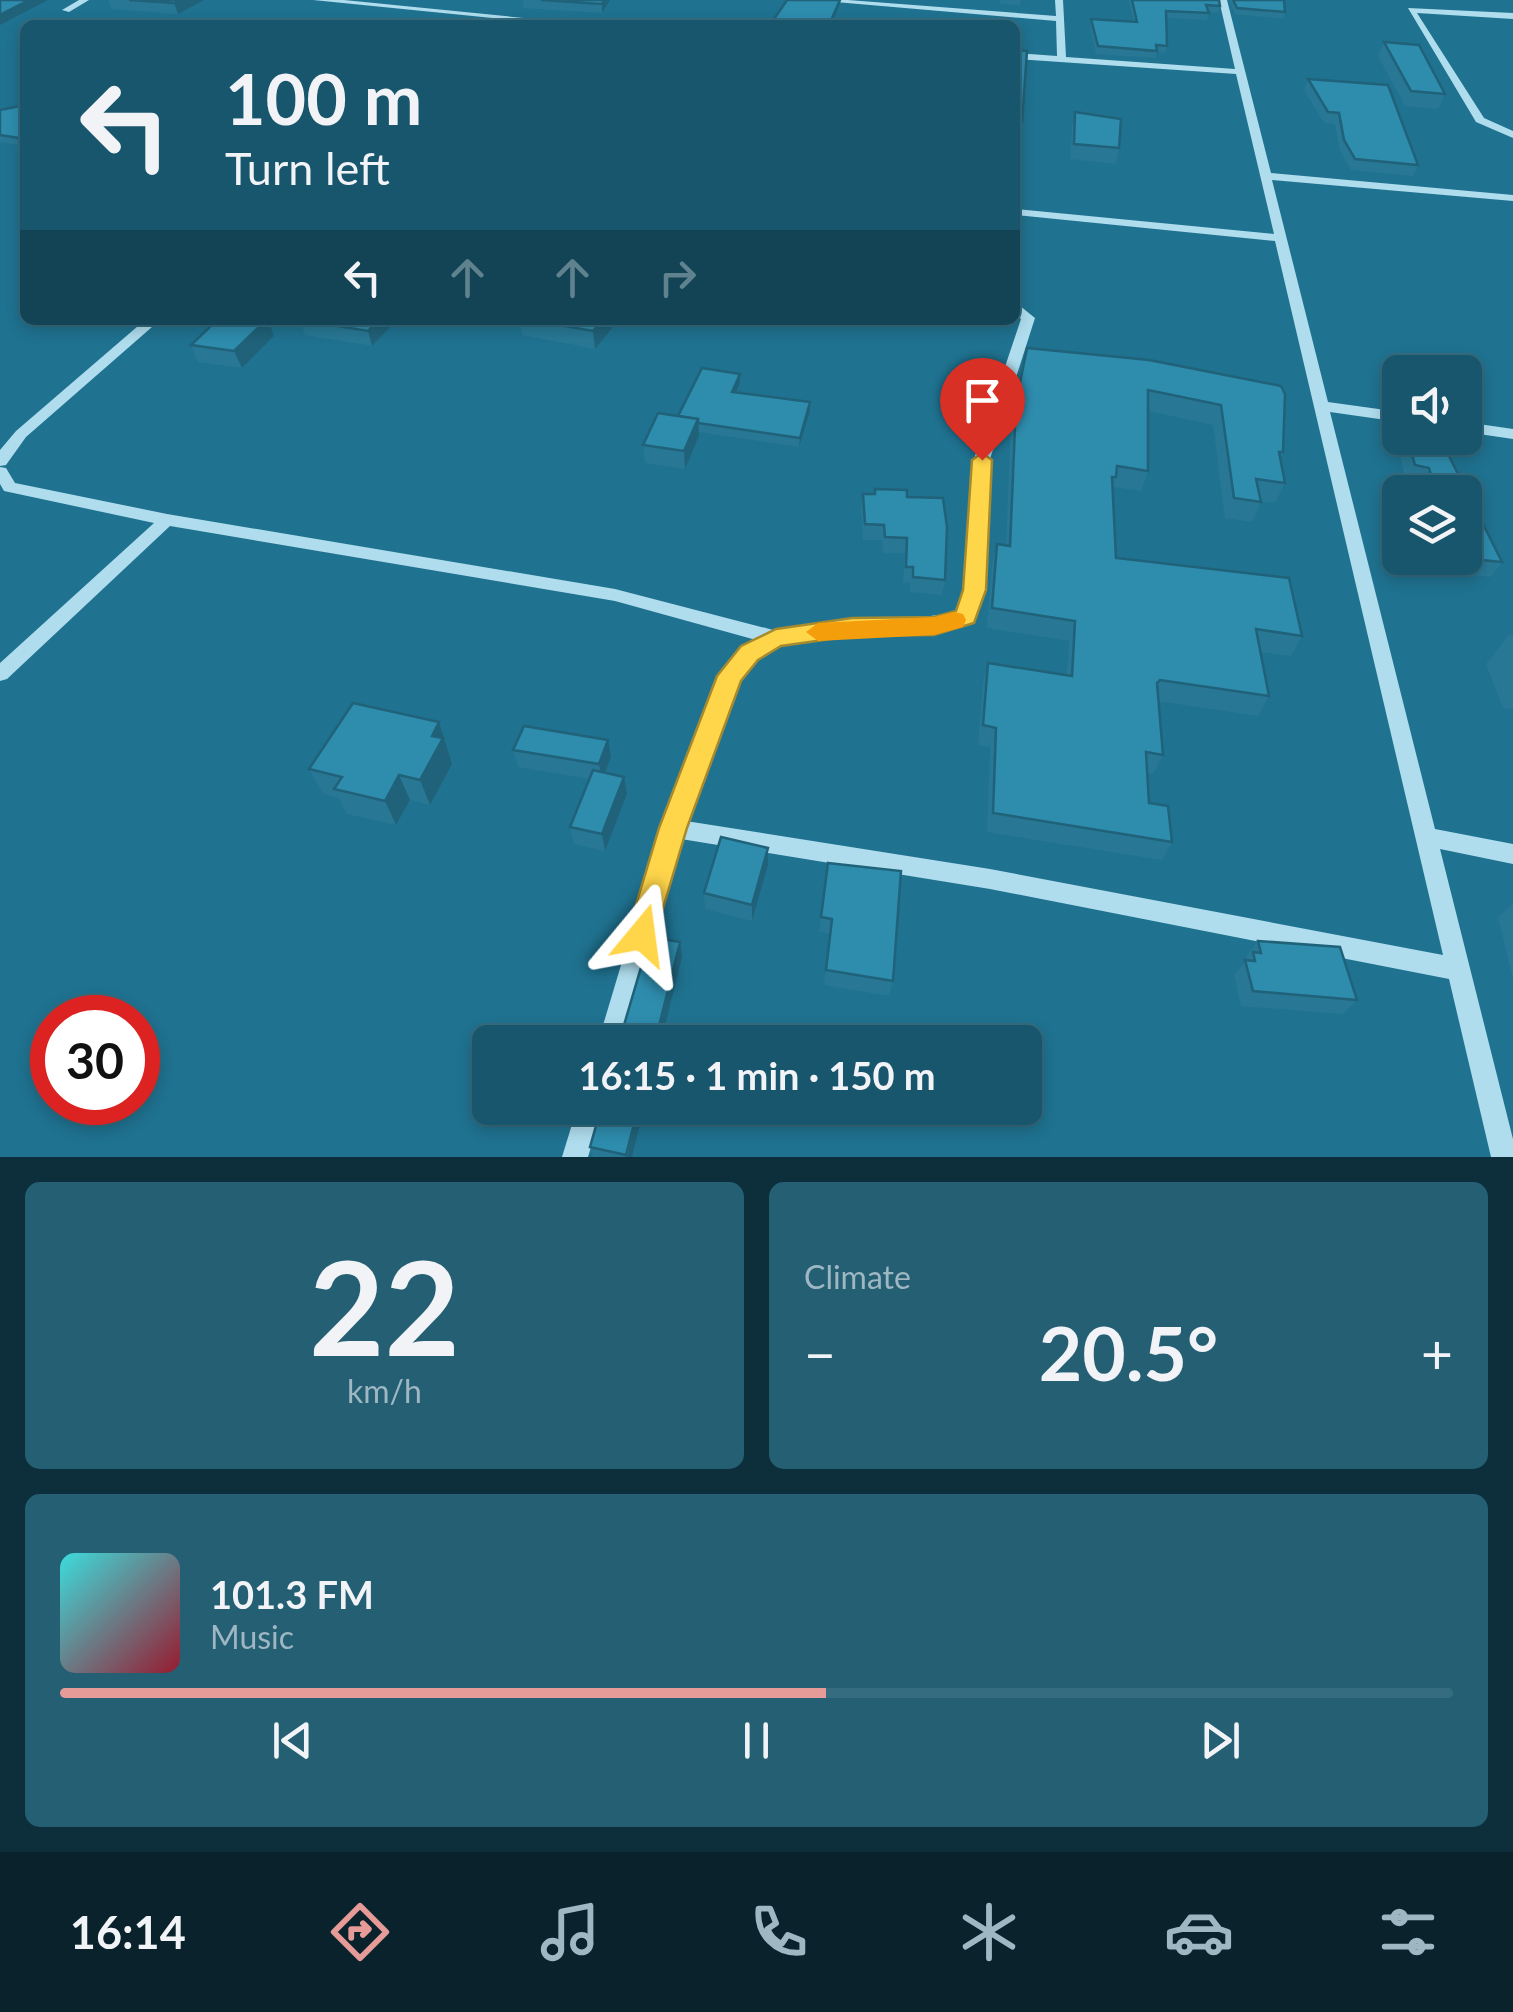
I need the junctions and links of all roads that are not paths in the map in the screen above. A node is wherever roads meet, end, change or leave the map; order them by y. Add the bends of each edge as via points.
1 (85, 0) edge
2 (317, 0) edge
3 (816, 0) edge
4 (1059, 0) edge
5 (1223, 0) edge
6 (363, 2) edge
7 (1408, 5) edge
8 (518, 8) dead end
9 (66, 10) dead end
10 (510, 16) junction
11 (1513, 16) edge
12 (1060, 19) junction
13 (546, 20) edge
14 (1020, 56) edge
15 (1062, 59) junction
16 (1241, 72) junction
17 (1513, 135) edge
18 (1267, 176) junction
19 (1513, 198) edge
20 (1020, 212) edge
21 (1282, 238) junction
22 (1020, 311) edge
23 (148, 325) edge
24 (1323, 406) junction
25 (1382, 414) edge
26 (1482, 429) edge
27 (1513, 434) edge
28 (0, 461) edge
29 (0, 472) edge
30 (167, 520) junction
31 (776, 638) junction
32 (0, 674) edge
33 (673, 828) junction
34 (1424, 836) junction
35 (1513, 854) edge
36 (1458, 969) junction
37 (615, 1025) edge
38 (584, 1125) edge
39 (574, 1157) edge
40 (1504, 1157) edge

1 - 9 street
2 - 6 street
3 - 12 street
4 - 12 street
5 - 16 street
6 - 10 street
7 - 11 street
7 - 17 street via 1480,120
8 - 10 street
10 - 13 street
12 - 15 street
14 - 15 street
15 - 16 street
16 - 18 street
18 - 19 street
18 - 21 street
20 - 21 street
21 - 24 street
22 - 31 street via 1028,318 982,460 975,590 966,617 934,626 852,627
23 - 28 street via 21,434
24 - 25 street
24 - 34 street
26 - 27 street
29 - 30 street via 10,487
30 - 31 street via 615,595
30 - 32 street
31 - 33 street via 749,653 730,676
33 - 36 street via 990,879
33 - 37 street
34 - 35 street
34 - 36 street
36 - 40 street
38 - 39 street

